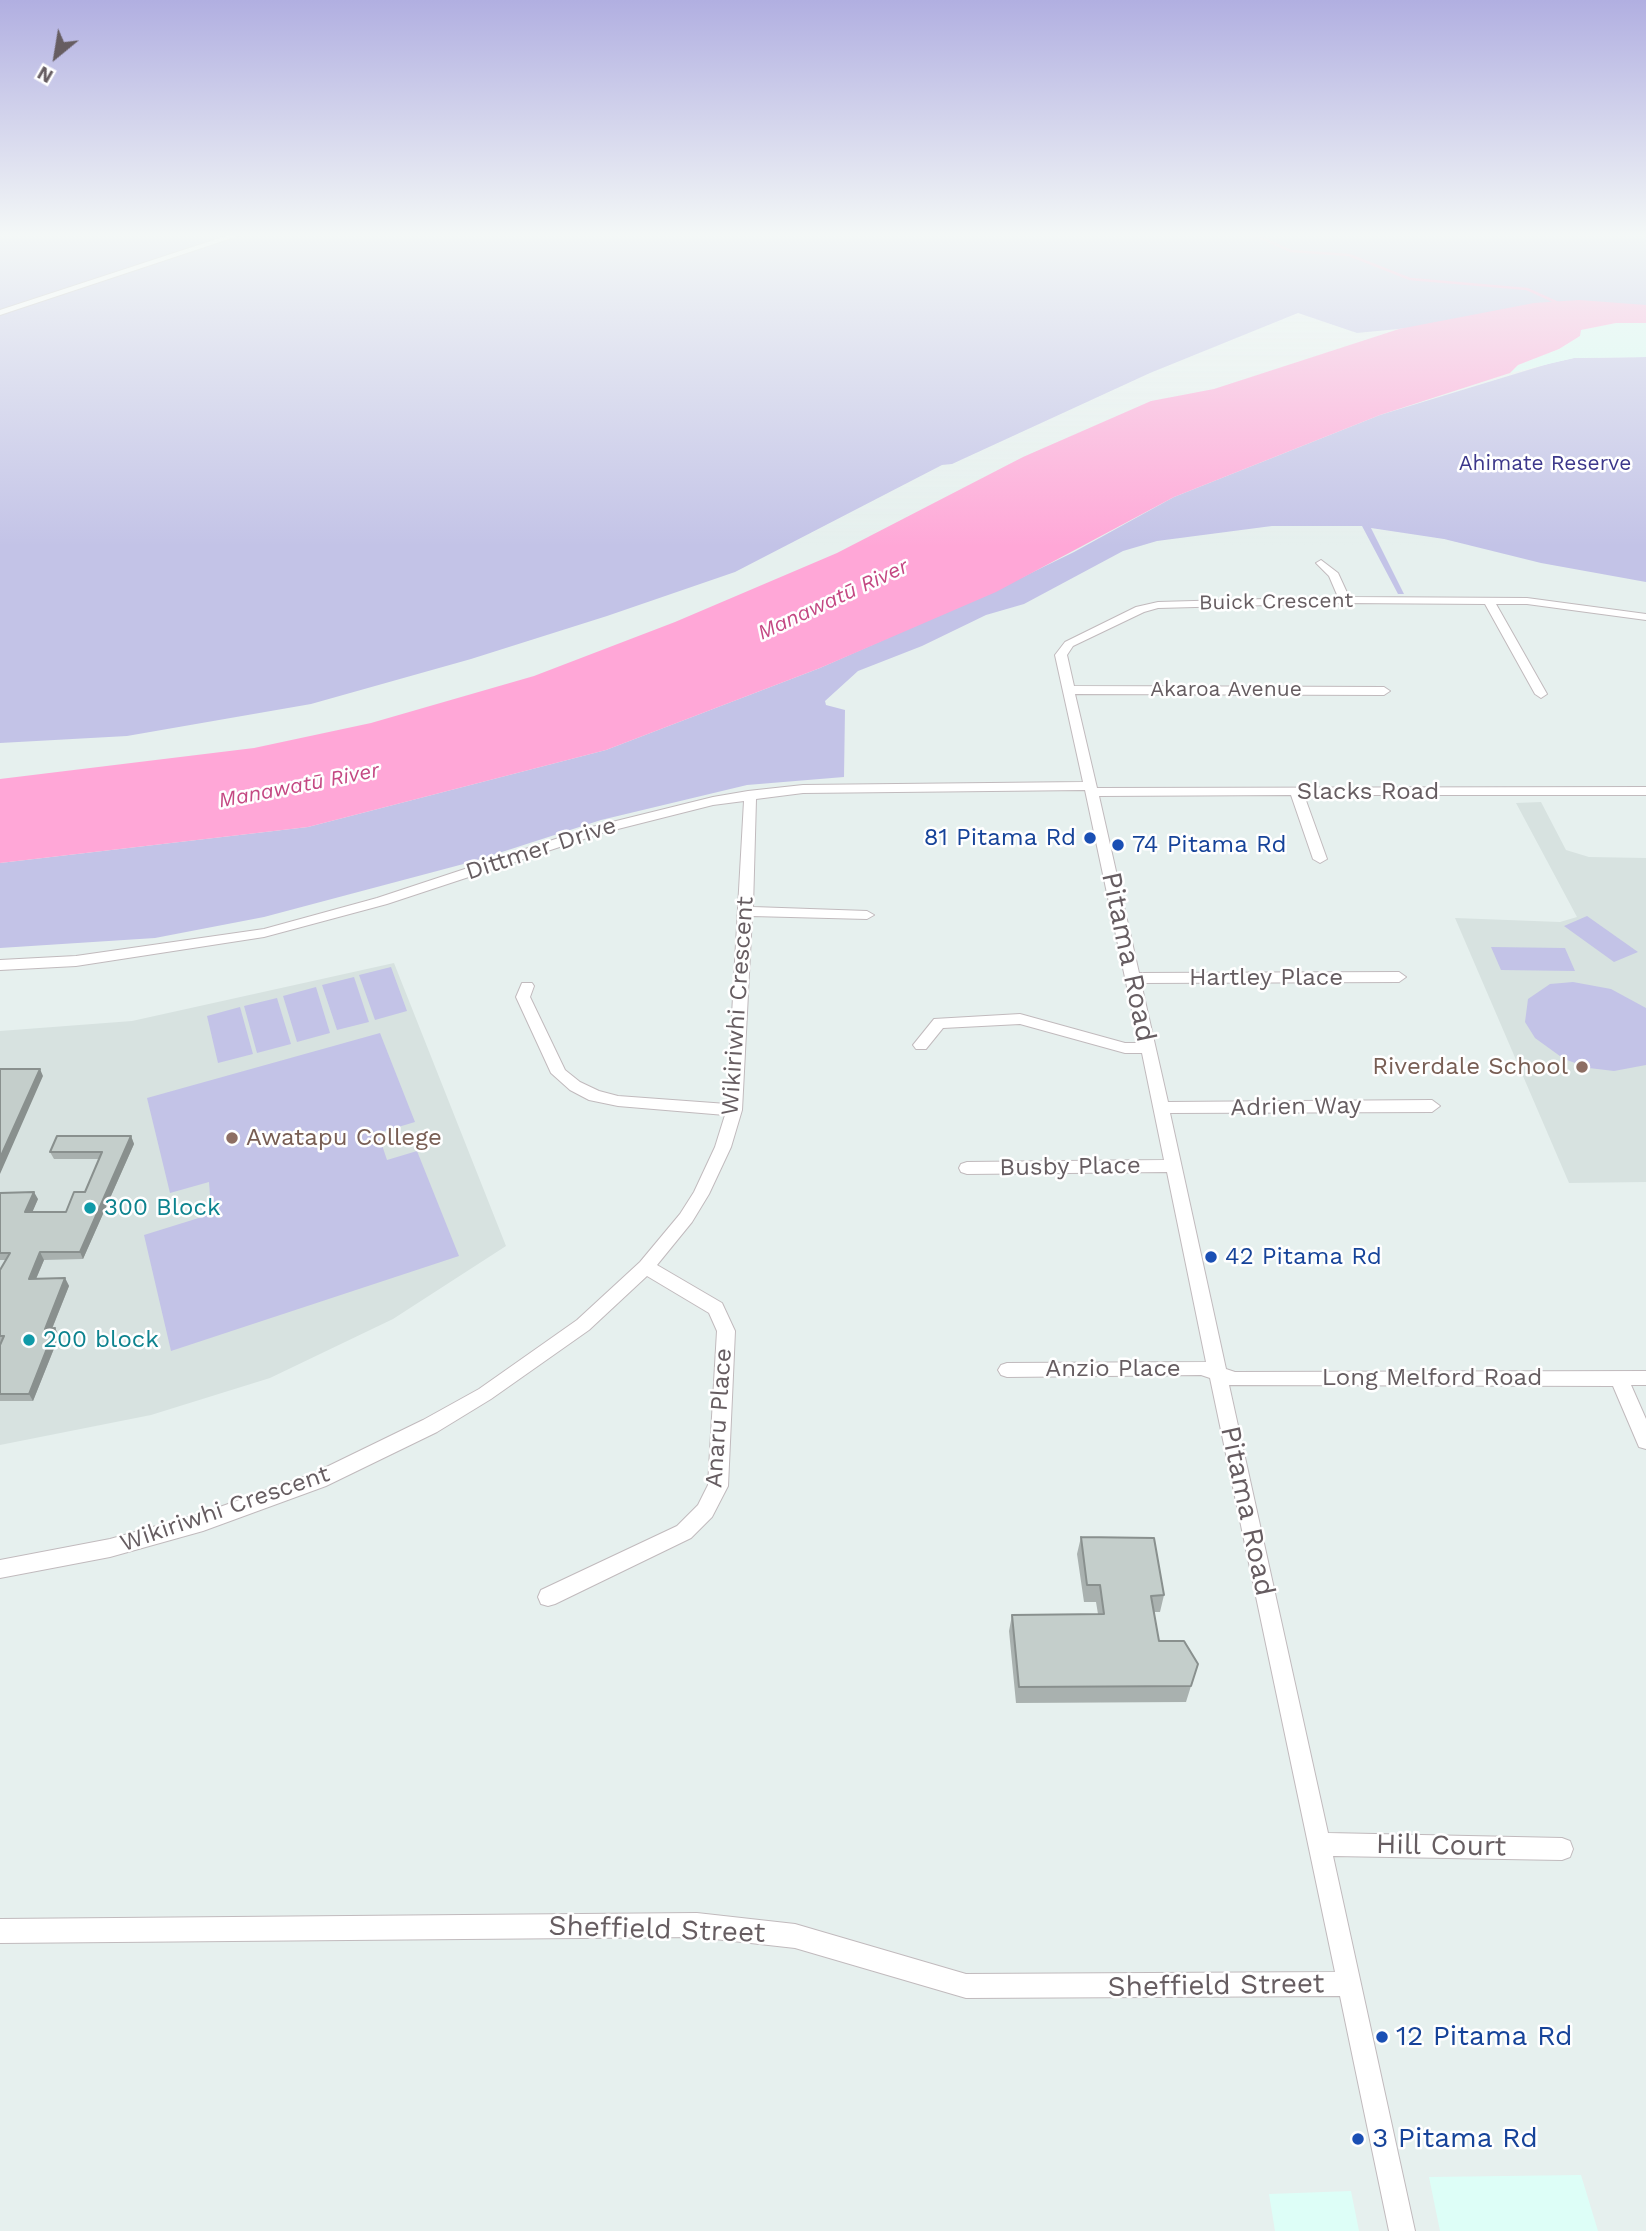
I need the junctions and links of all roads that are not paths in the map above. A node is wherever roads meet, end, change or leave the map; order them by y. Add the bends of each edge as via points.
1 (1321, 563) dead end
2 (1345, 600) junction
3 (1488, 600) junction
4 (1646, 617) edge
5 (1068, 690) junction
6 (1384, 691) dead end
7 (1541, 694) dead end
8 (1089, 789) junction
9 (1646, 791) edge
10 (1296, 792) junction
11 (748, 795) junction
12 (1320, 859) dead end
13 (746, 911) junction
14 (867, 915) dead end
15 (0, 964) edge
16 (1399, 977) dead end
17 (1133, 978) junction
18 (527, 986) dead end
19 (921, 1045) dead end
20 (1148, 1048) junction
21 (1432, 1106) dead end
22 (1161, 1108) junction
23 (734, 1110) junction
24 (1173, 1166) junction
25 (967, 1168) dead end
26 (646, 1267) junction
27 (1007, 1370) dead end
28 (1218, 1374) junction
29 (1619, 1378) junction
30 (1646, 1378) edge
31 (1646, 1441) edge
32 (0, 1569) edge
33 (548, 1597) dead end
34 (1320, 1844) junction
35 (1562, 1849) dead end
36 (0, 1931) edge
37 (1348, 1984) junction
38 (1402, 2231) edge

1 - 2 street via 1334,575
2 - 3 street, Buick Crescent
2 - 5 street, Buick Crescent via 1146,607 1063,648
3 - 4 street, Buick Crescent via 1557,603
3 - 7 street
5 - 6 street, Akaroa Avenue
5 - 8 street, Buick Crescent
8 - 10 street, Slacks Road
8 - 11 street, Dittmer Drive via 814,788
8 - 17 street, Pitama Road
9 - 10 street, Slacks Road
10 - 12 street
11 - 13 street, Wikiriwhi Crescent
11 - 15 street, Dittmer Drive via 597,830 382,901 264,933 76,961
13 - 14 street
13 - 23 street, Wikiriwhi Crescent
16 - 17 street, Hartley Place
17 - 20 street, Pitama Road
18 - 23 street via 523,997 559,1073 575,1086 618,1101
19 - 20 street via 939,1023 1020,1019 1125,1048
20 - 22 street, Pitama Road
21 - 22 street, Adrien Way
22 - 24 street, Pitama Road
23 - 26 street, Wikiriwhi Crescent via 701,1194
24 - 25 street, Busby Place
24 - 28 street, Pitama Road
26 - 32 street, Wikiriwhi Crescent via 536,1361 430,1426 330,1475 190,1526 99,1551
26 - 33 street, Anaru Place via 716,1308 726,1331 718,1486 705,1511 684,1532
27 - 28 street, Anzio Place via 1201,1368
28 - 29 street, Long Melford Road via 1235,1379
28 - 34 street, Pitama Road
29 - 30 street, Long Melford Road
29 - 31 street
34 - 35 street, Hill Court
34 - 37 street, Pitama Road
36 - 37 street, Sheffield Street via 697,1925 795,1936 966,1986
37 - 38 street, Pitama Road

